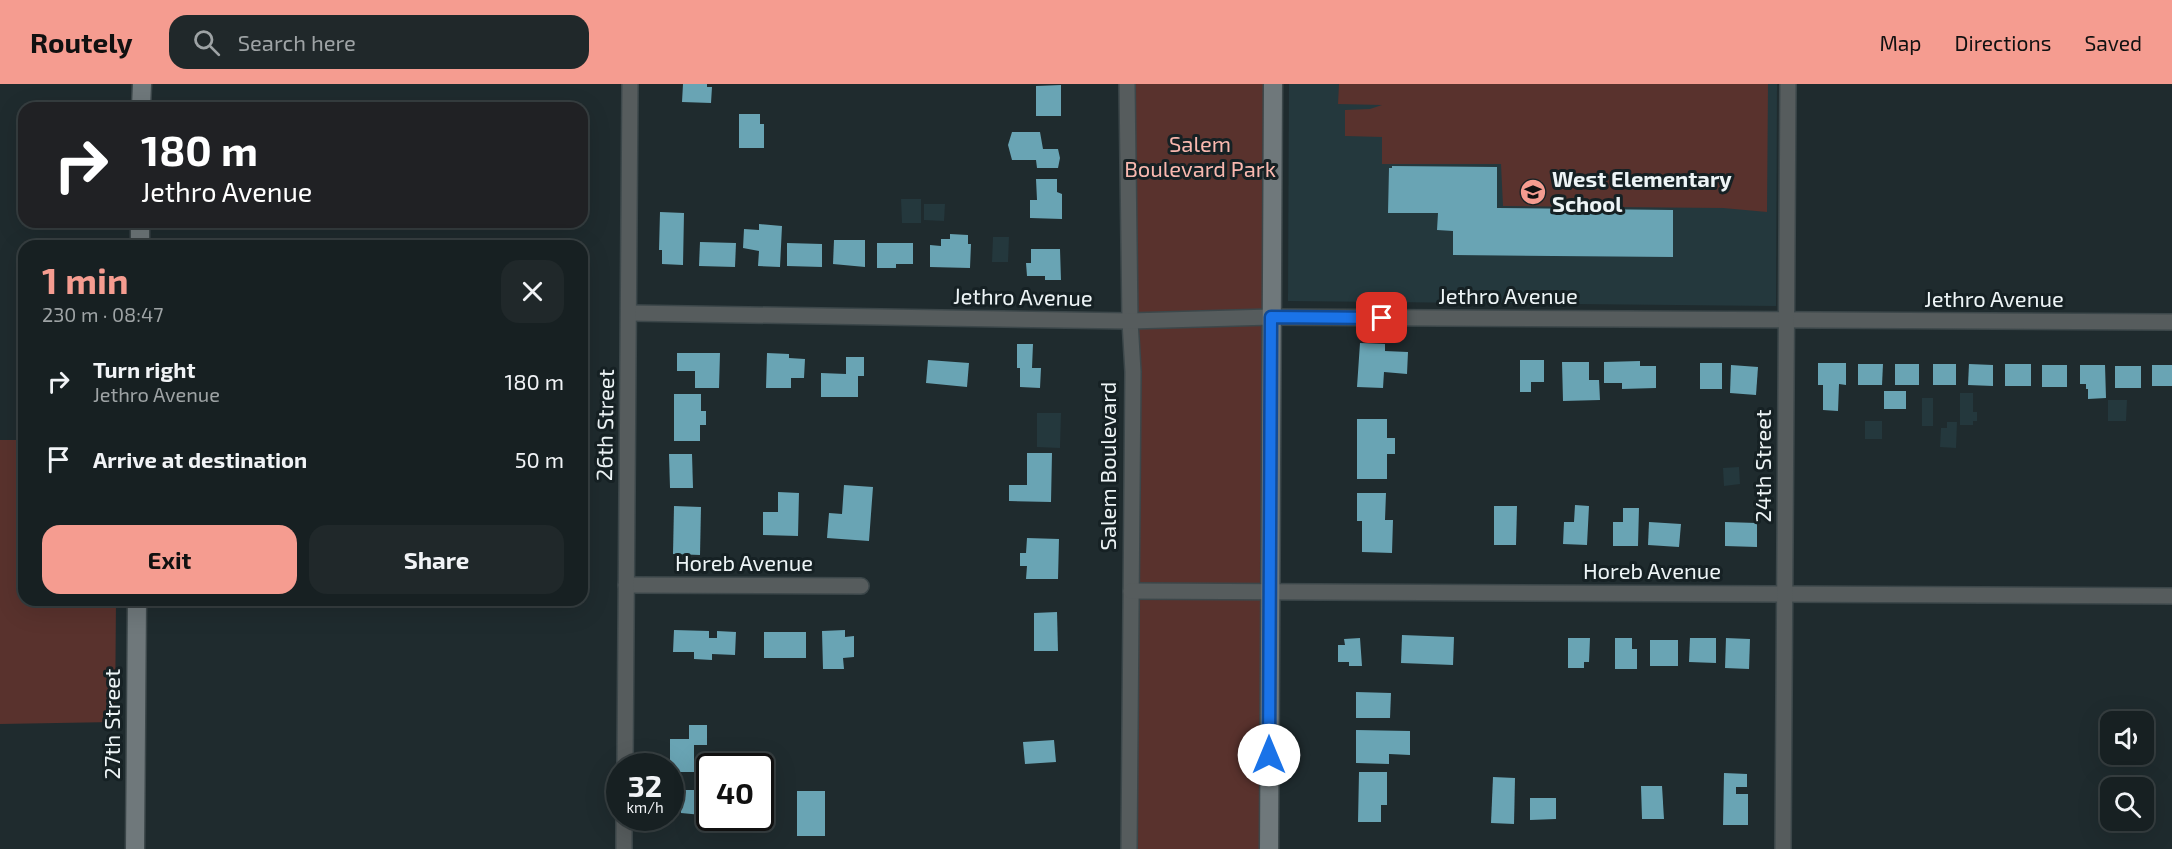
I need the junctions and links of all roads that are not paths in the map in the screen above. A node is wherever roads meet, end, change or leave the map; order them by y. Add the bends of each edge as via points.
1 (142, 84) edge
2 (630, 84) edge
3 (1128, 84) edge
4 (1273, 84) edge
5 (1788, 84) edge
6 (141, 102) edge
7 (629, 313) junction
8 (1271, 317) junction
9 (1786, 320) junction
10 (1130, 321) junction
11 (2172, 322) edge
12 (626, 585) junction
13 (861, 586) dead end
14 (1131, 591) junction
15 (1270, 591) junction
16 (1784, 594) junction
17 (2172, 596) edge
18 (137, 606) edge
19 (625, 753) edge
20 (624, 831) edge
21 (135, 849) edge
22 (624, 849) edge
23 (1129, 849) edge
24 (1269, 849) edge
25 (1783, 849) edge

1 - 6 street
2 - 7 street, 26th Street
3 - 10 street, Salem Boulevard
4 - 8 street
5 - 9 street, 24th Street
7 - 10 street, Jethro Avenue
7 - 12 street, 26th Street
8 - 9 street, Jethro Avenue
8 - 10 street, Jethro Avenue
8 - 15 street
9 - 11 street, Jethro Avenue
9 - 16 street, 24th Street
10 - 14 street, Salem Boulevard
12 - 13 street, Horeb Avenue
12 - 19 street, 26th Street
14 - 15 street, Horeb Avenue
14 - 23 street, Salem Boulevard
15 - 16 street, Horeb Avenue
15 - 24 street
16 - 17 street, Horeb Avenue
16 - 25 street, 24th Street
18 - 21 street, 27th Street
20 - 22 street

